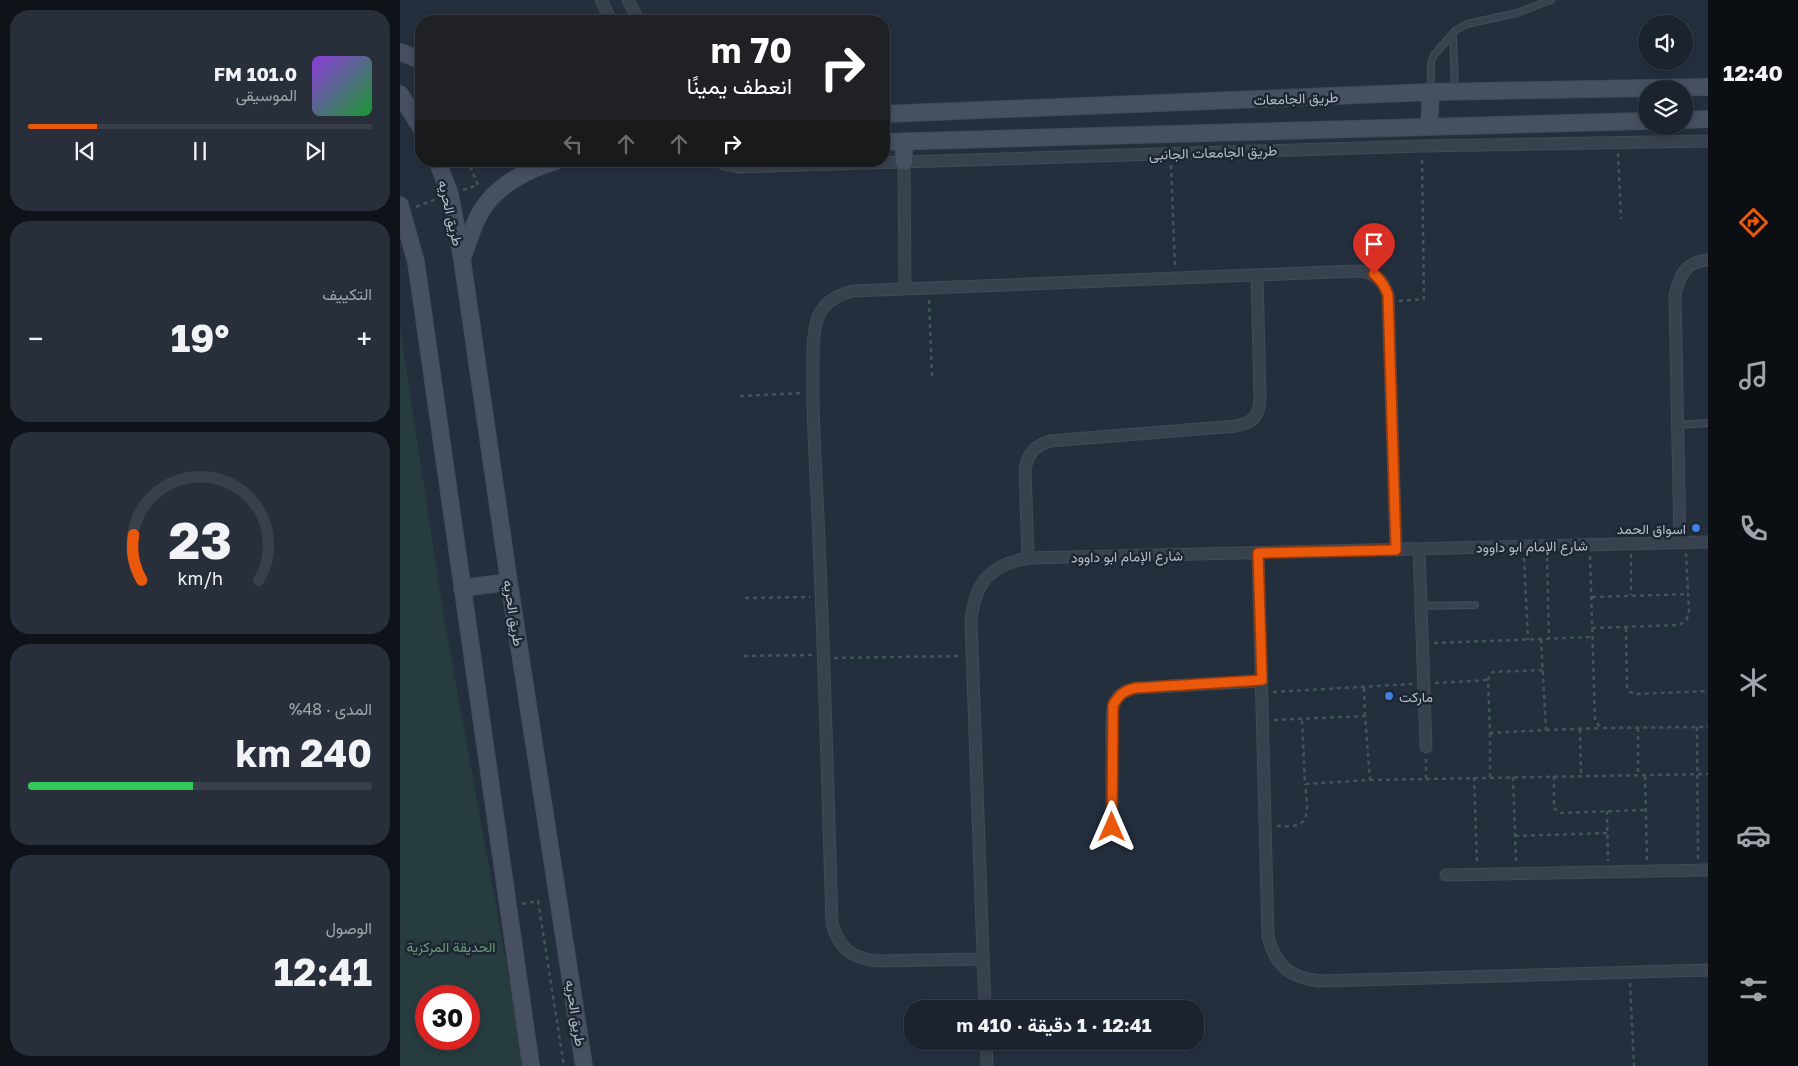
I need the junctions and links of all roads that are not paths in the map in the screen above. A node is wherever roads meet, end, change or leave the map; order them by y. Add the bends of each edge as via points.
1 (601, 0) edge
2 (628, 0) edge
3 (1551, 0) edge
4 (608, 15) edge
5 (637, 15) edge
6 (1453, 35) junction
7 (400, 52) edge
8 (415, 58) edge
9 (1708, 87) edge
10 (1431, 92) junction
11 (1455, 92) junction
12 (400, 94) edge
13 (890, 114) edge
14 (415, 118) edge
15 (1708, 119) edge
16 (1693, 120) edge
17 (1638, 121) edge
18 (1429, 127) junction
19 (904, 141) junction
20 (1708, 141) edge
21 (890, 142) edge
22 (890, 162) edge
23 (904, 162) junction
24 (439, 167) edge
25 (541, 167) edge
26 (401, 208) edge
27 (462, 259) junction
28 (1708, 260) edge
29 (1257, 275) junction
30 (904, 289) junction
31 (1708, 423) edge
32 (1679, 425) junction
33 (1683, 542) junction
34 (1708, 542) edge
35 (1419, 549) junction
36 (1396, 550) junction
37 (1258, 553) junction
38 (1028, 558) junction
39 (509, 582) junction
40 (462, 588) junction
41 (1475, 605) dead end
42 (1421, 606) junction
43 (1262, 686) junction
44 (1426, 747) road end
45 (1112, 827) dead end
46 (1703, 870) edge
47 (1446, 875) dead end
48 (983, 959) junction
49 (1708, 970) edge
50 (985, 1000) edge
51 (986, 1050) edge
52 (531, 1066) edge
53 (584, 1066) edge
54 (987, 1066) edge

1 - 4 street
2 - 5 street
3 - 6 lane via 1517,13 1467,24
6 - 10 lane via 1434,54
6 - 11 lane
7 - 8 main road
9 - 11 main road, طريق الجامعات
10 - 11 main road, طريق الجامعات
10 - 13 main road, طريق الجامعات
10 - 18 main road
12 - 14 main road
15 - 16 main road
17 - 18 main road
18 - 19 main road
19 - 21 main road
19 - 23 main road
20 - 23 street, طريق الجامعات الجانبى
22 - 23 street, طريق الجامعات الجانبى
23 - 30 street
24 - 27 main road, طريق الحريه via 450,194
25 - 27 main road via 505,185 489,200 477,218
26 - 40 main road via 416,262
27 - 39 main road, طريق الحريه
28 - 32 street via 1686,269 1675,295
29 - 30 street
29 - 36 street via 1366,272 1374,274 1385,287
29 - 38 street via 1260,398 1254,419 1236,426 1041,444 1030,454 1025,469
30 - 48 street via 852,291 839,295 819,313 815,326 813,393 832,924 843,947 864,959
31 - 32 lane
32 - 33 street
33 - 34 street, شارع الإمام ابو داوود
33 - 35 street, شارع الإمام ابو داوود
35 - 36 street, شارع الإمام ابو داوود
35 - 42 street
36 - 37 street, شارع الإمام ابو داوود
37 - 38 street, شارع الإمام ابو داوود
37 - 43 street
38 - 48 street, شارع الإمام ابو داوود via 1010,562 993,571 980,585 973,602 971,621
39 - 40 main road
39 - 53 main road, طريق الحريه
40 - 52 main road
41 - 42 lane
42 - 44 street
43 - 45 street via 1136,688 1118,696 1113,705
43 - 49 street via 1268,937 1272,952 1291,974 1305,980 1320,981
46 - 47 street
48 - 50 street, شارع الإمام ابو داوود
51 - 54 street

